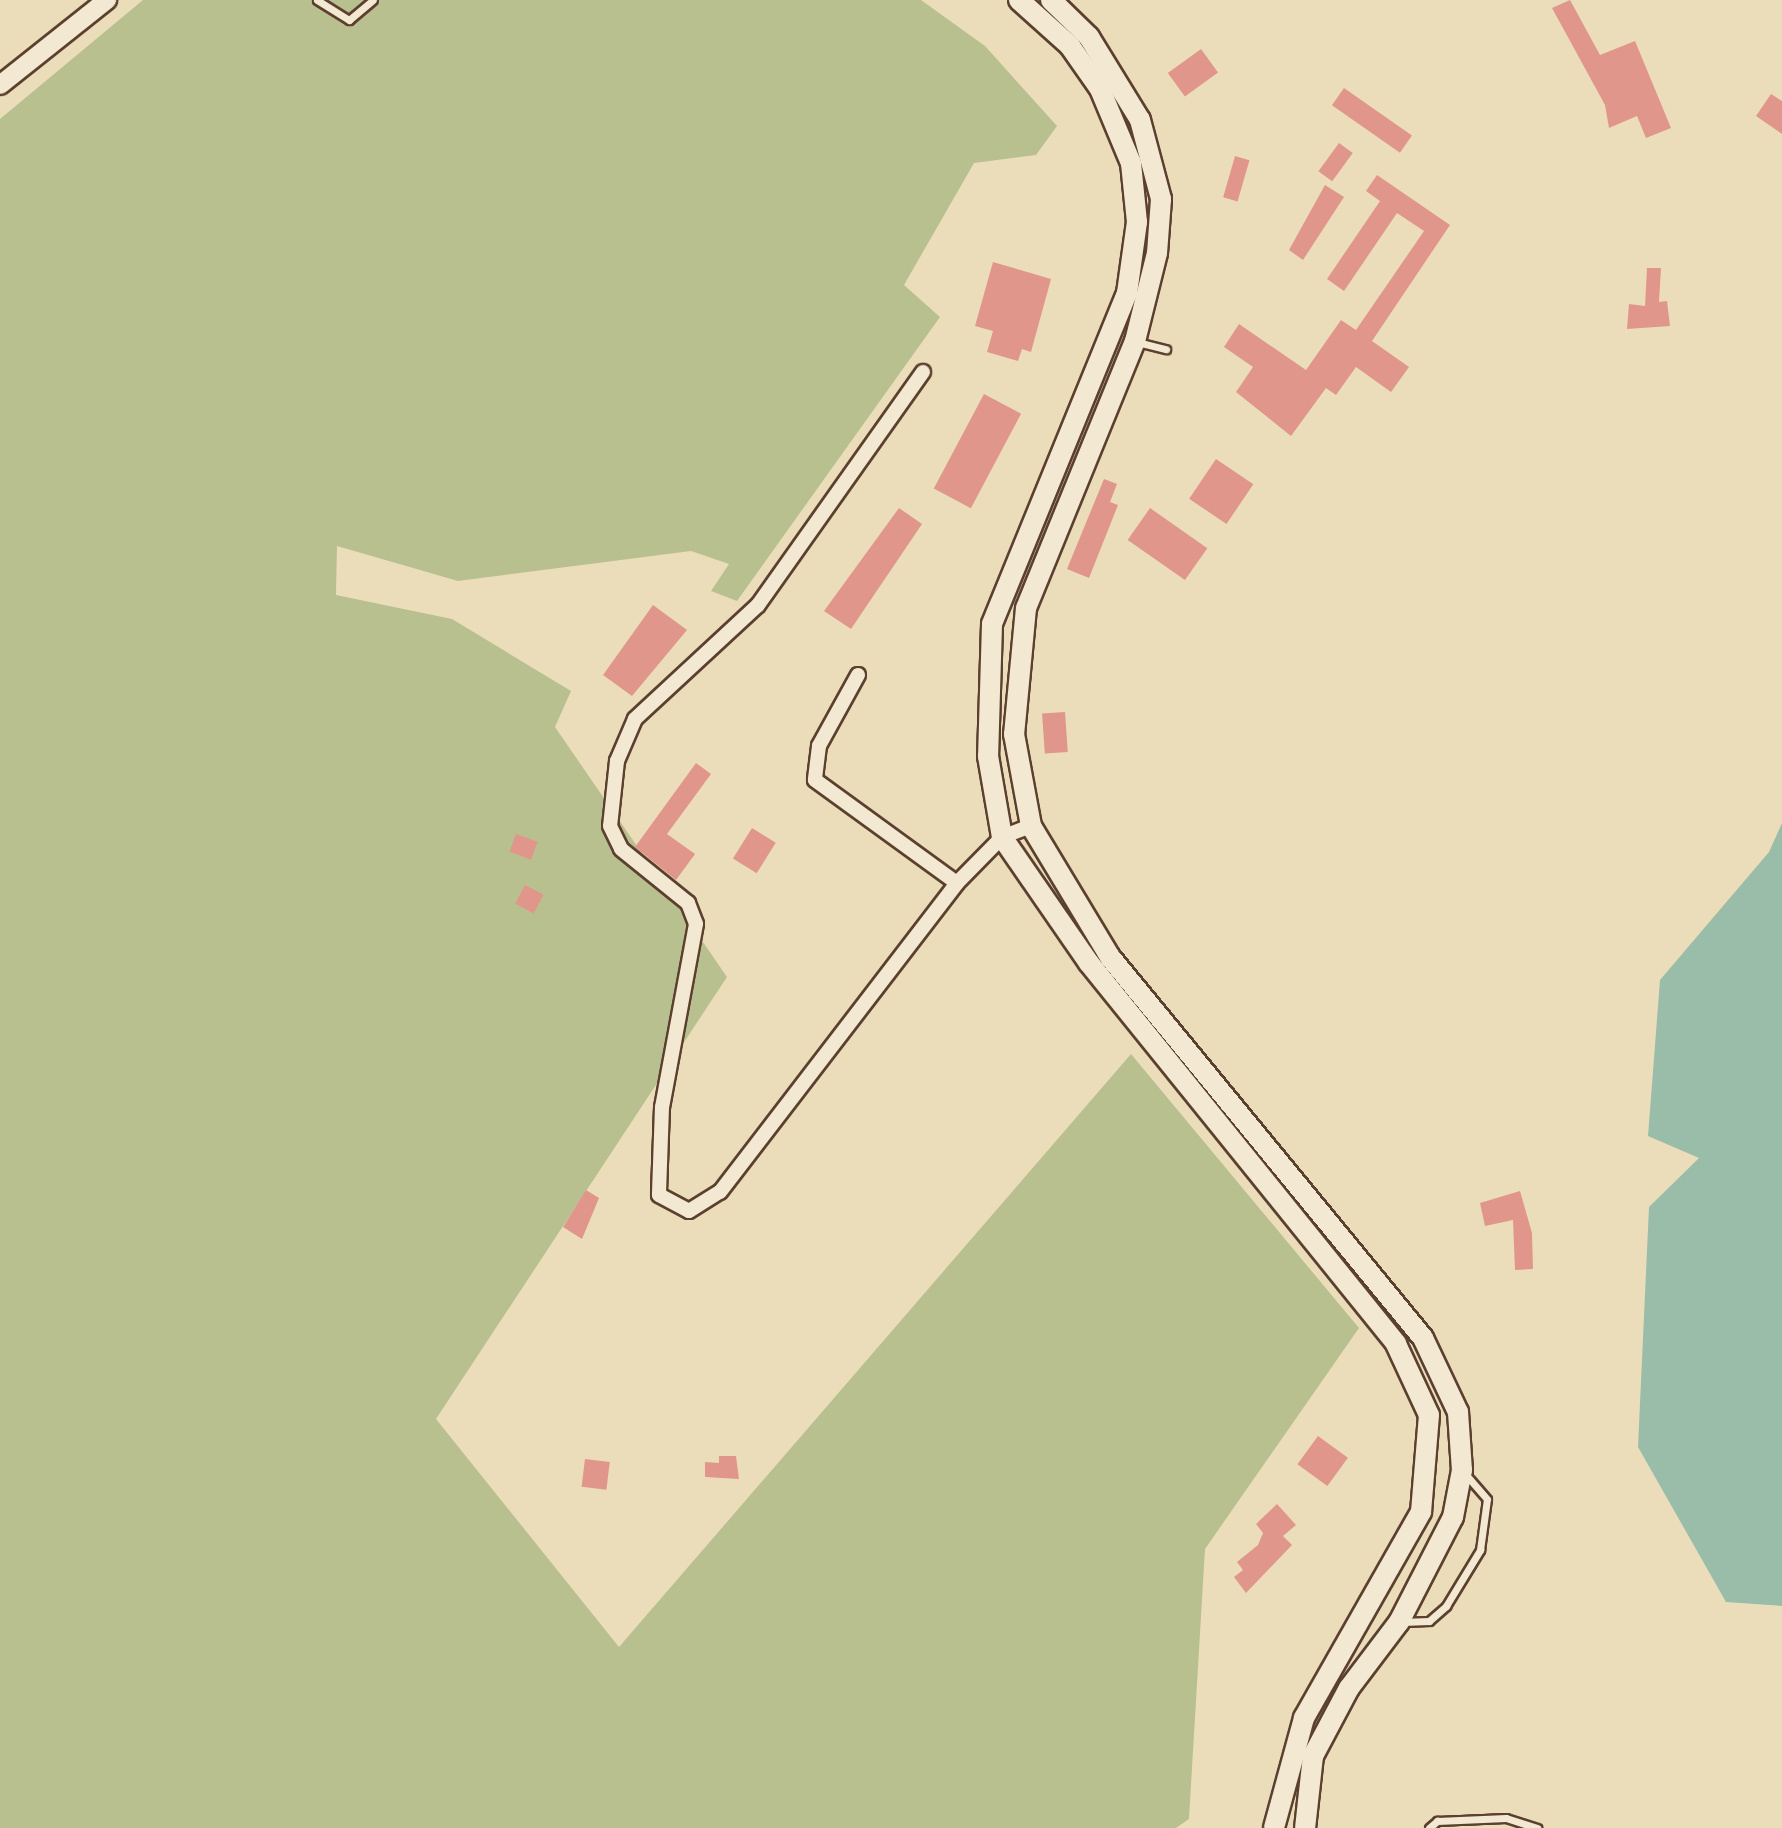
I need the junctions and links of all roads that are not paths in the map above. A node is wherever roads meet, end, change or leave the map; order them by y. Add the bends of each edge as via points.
1 (107, 0) edge
2 (317, 0) edge
3 (373, 0) edge
4 (1019, 0) edge
5 (1051, 0) edge
6 (0, 85) edge
7 (1111, 330) junction
8 (1135, 341) junction
9 (1166, 349) dead end
10 (923, 372) dead end
11 (858, 675) dead end
12 (1031, 826) junction
13 (1002, 837) junction
14 (957, 883) junction
15 (1462, 1470) junction
16 (1399, 1622) junction
17 (1274, 1828) edge
18 (1305, 1828) edge
19 (1429, 1828) edge
20 (1537, 1828) edge

1 - 6 street
2 - 3 lane via 349,20
4 - 7 main road via 1088,69 1131,163 1136,248
5 - 8 main road via 1089,37 1150,147 1160,227
7 - 8 main road
7 - 13 main road via 992,624 988,756
8 - 9 lane
8 - 12 main road via 1026,608 1014,734
10 - 14 street via 758,605 635,719 617,761 610,826 621,849 688,903 696,924 662,1107 659,1195 689,1211 720,1192
11 - 14 street via 819,746 815,780
12 - 13 street
12 - 15 main road via 1110,957 1423,1338 1458,1412
13 - 14 street
13 - 17 main road via 1089,963 1377,1320 1423,1392 1430,1438 1421,1512 1304,1718
15 - 16 main road via 1453,1517
15 - 16 lane via 1487,1499 1480,1550 1429,1621
16 - 18 main road via 1349,1688 1313,1756
19 - 20 lane via 1437,1821 1506,1818

